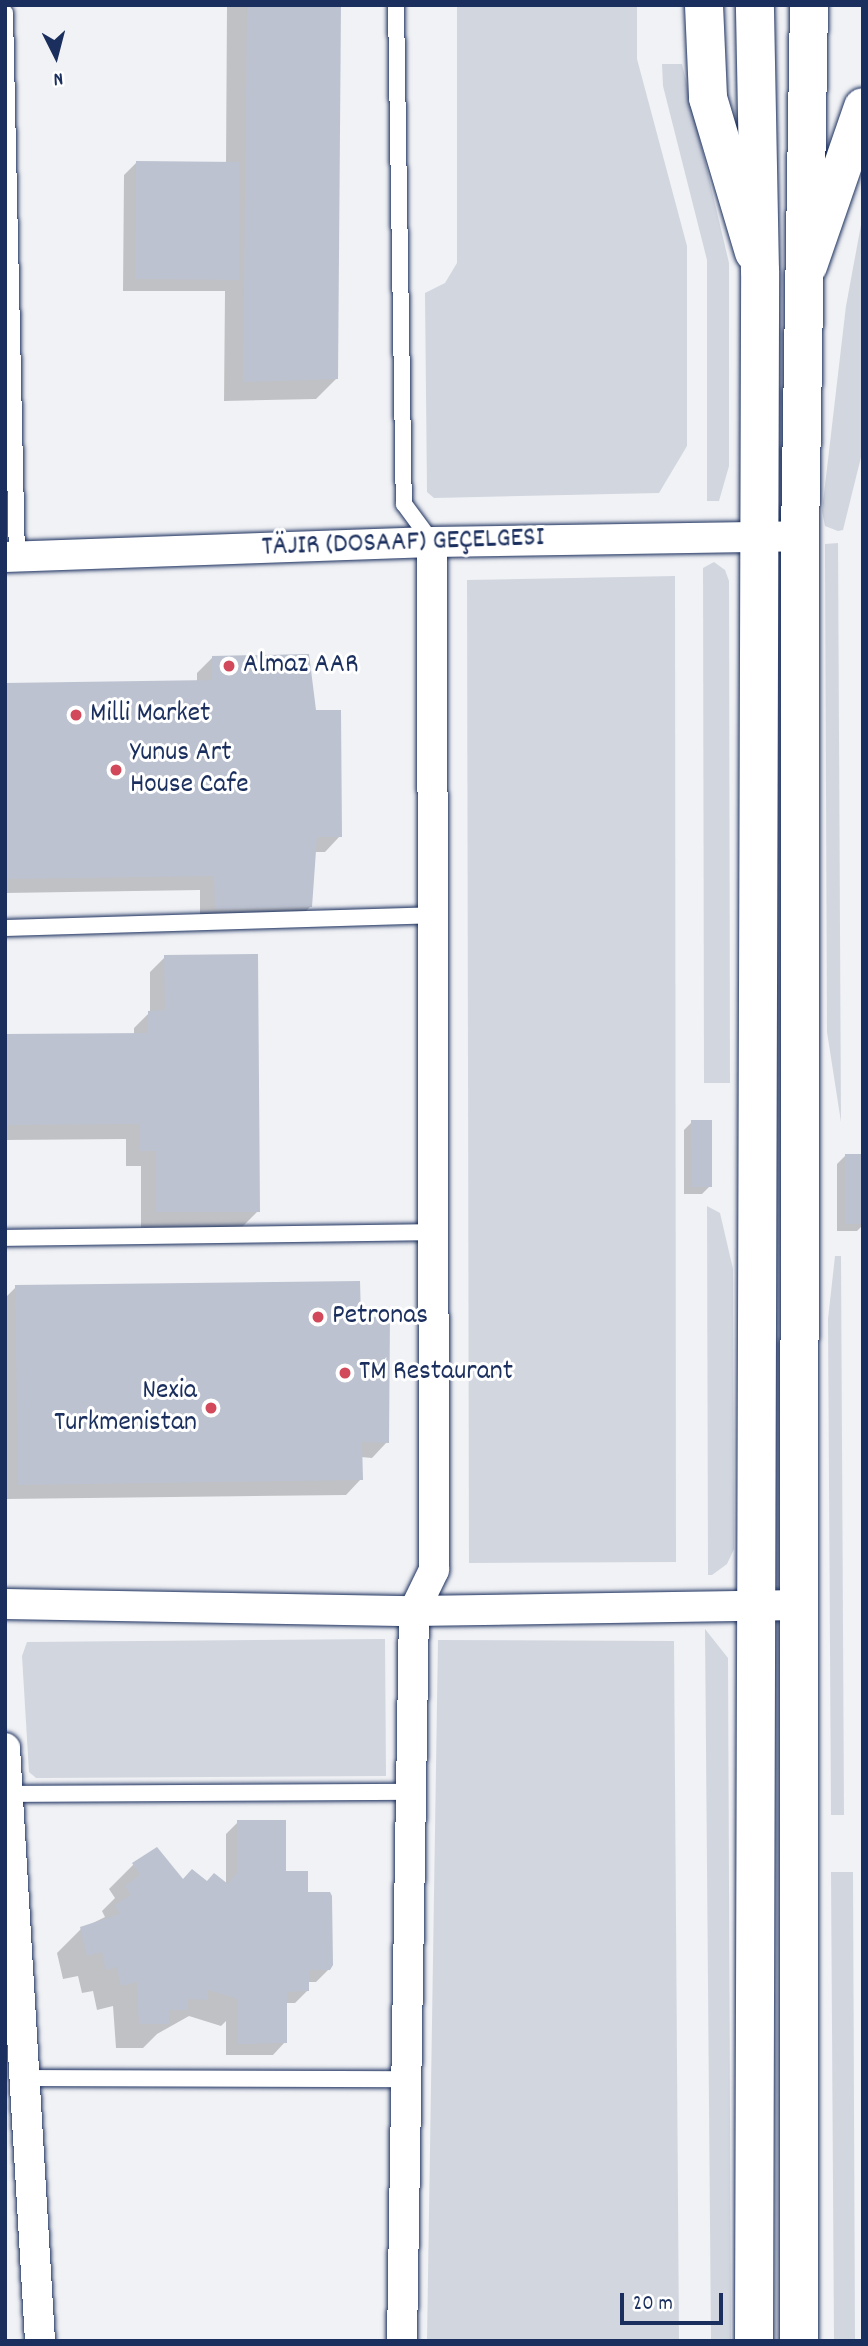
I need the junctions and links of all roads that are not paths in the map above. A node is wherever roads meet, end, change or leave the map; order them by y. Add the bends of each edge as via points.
1 (396, 5) edge
2 (704, 5) edge
3 (755, 5) edge
4 (809, 5) edge
5 (5, 13) edge
6 (863, 107) edge
7 (807, 268) junction
8 (760, 271) junction
9 (9, 365) edge
10 (758, 536) junction
11 (800, 536) junction
12 (432, 542) junction
13 (11, 557) edge
14 (433, 915) junction
15 (5, 928) edge
16 (434, 1232) junction
17 (5, 1238) edge
18 (5, 1604) edge
19 (758, 1605) junction
20 (801, 1605) junction
21 (414, 1611) junction
22 (5, 1748) edge
23 (411, 1792) junction
24 (7, 1794) edge
25 (27, 2078) junction
26 (407, 2079) junction
27 (40, 2341) edge
28 (402, 2341) edge
29 (754, 2341) edge
30 (799, 2341) edge

1 - 12 lane via 404,504
2 - 8 main road via 708,98
3 - 8 main road
4 - 7 main road
5 - 9 lane
6 - 7 main road
7 - 11 main road
8 - 10 main road
9 - 13 lane
10 - 11 street, TÄJIR (DOSAAF) GEÇELGESI
10 - 12 street, TÄJIR (DOSAAF) GEÇELGESI
10 - 19 main road
11 - 20 main road
12 - 13 street, TÄJIR (DOSAAF) GEÇELGESI
12 - 14 street
14 - 15 lane
14 - 16 street
16 - 17 lane
16 - 21 street via 434,1570
18 - 21 street
19 - 20 street
19 - 21 street
19 - 29 main road
20 - 30 main road
21 - 23 street
22 - 24 street
23 - 24 lane
23 - 26 street
24 - 25 street
25 - 26 lane
25 - 27 street
26 - 28 street

